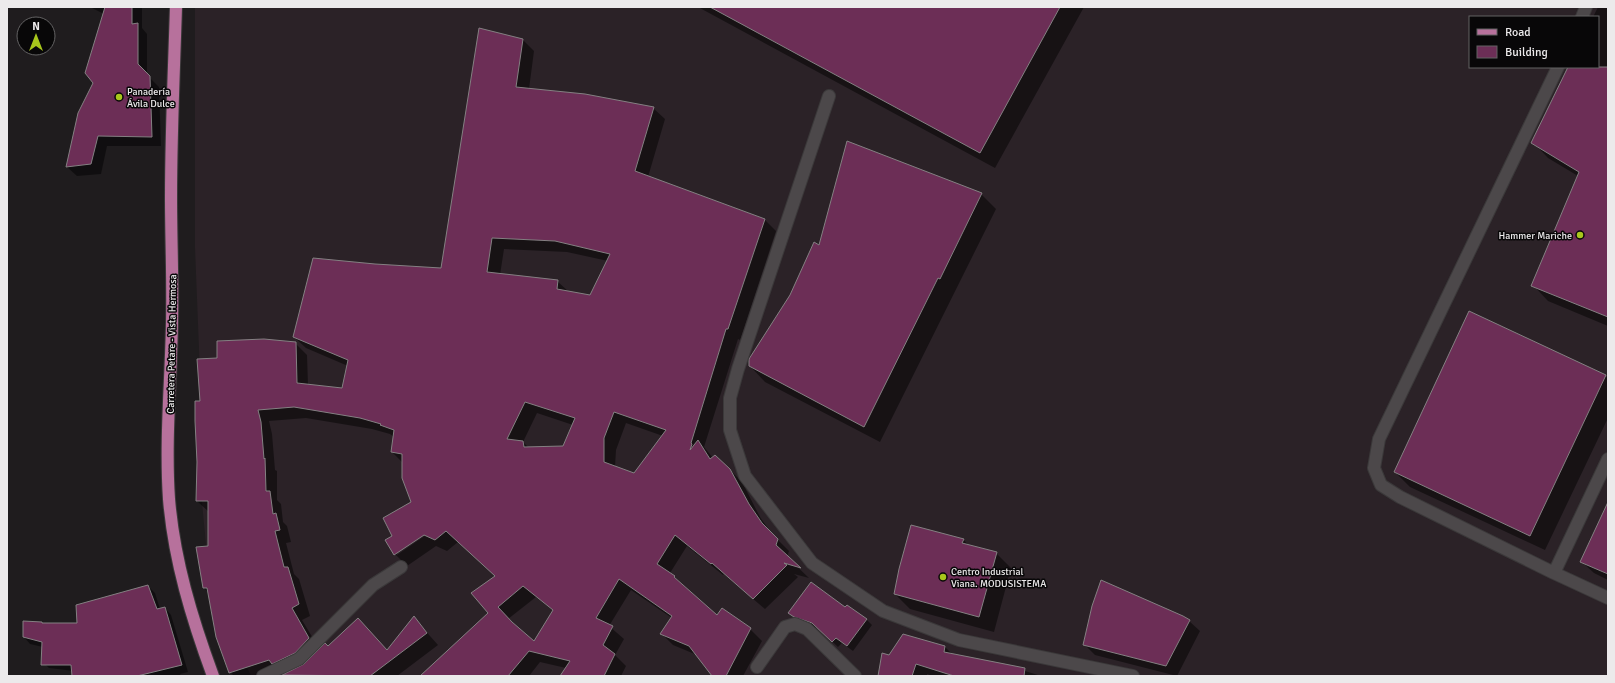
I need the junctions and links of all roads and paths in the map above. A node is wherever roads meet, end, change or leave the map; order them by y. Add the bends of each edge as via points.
1 (176, 7) edge
2 (1558, 68) edge
3 (829, 96) dead end
4 (1608, 459) edge
5 (401, 567) dead end
6 (1554, 573) junction
7 (1608, 598) edge
8 (757, 667) dead end
9 (213, 676) edge
10 (263, 676) edge
11 (855, 676) edge
12 (1133, 676) edge

1 - 9 main road, Carretera Petare - Vista Hermosa via 171,188 169,498 185,588
2 - 6 street via 1379,439 1374,468 1381,485 1400,497
3 - 12 street via 730,398 730,430 745,476 812,563 883,611 959,640
4 - 6 street
5 - 10 street via 373,585 299,659
6 - 7 street
8 - 11 street via 785,628 795,624 807,629

